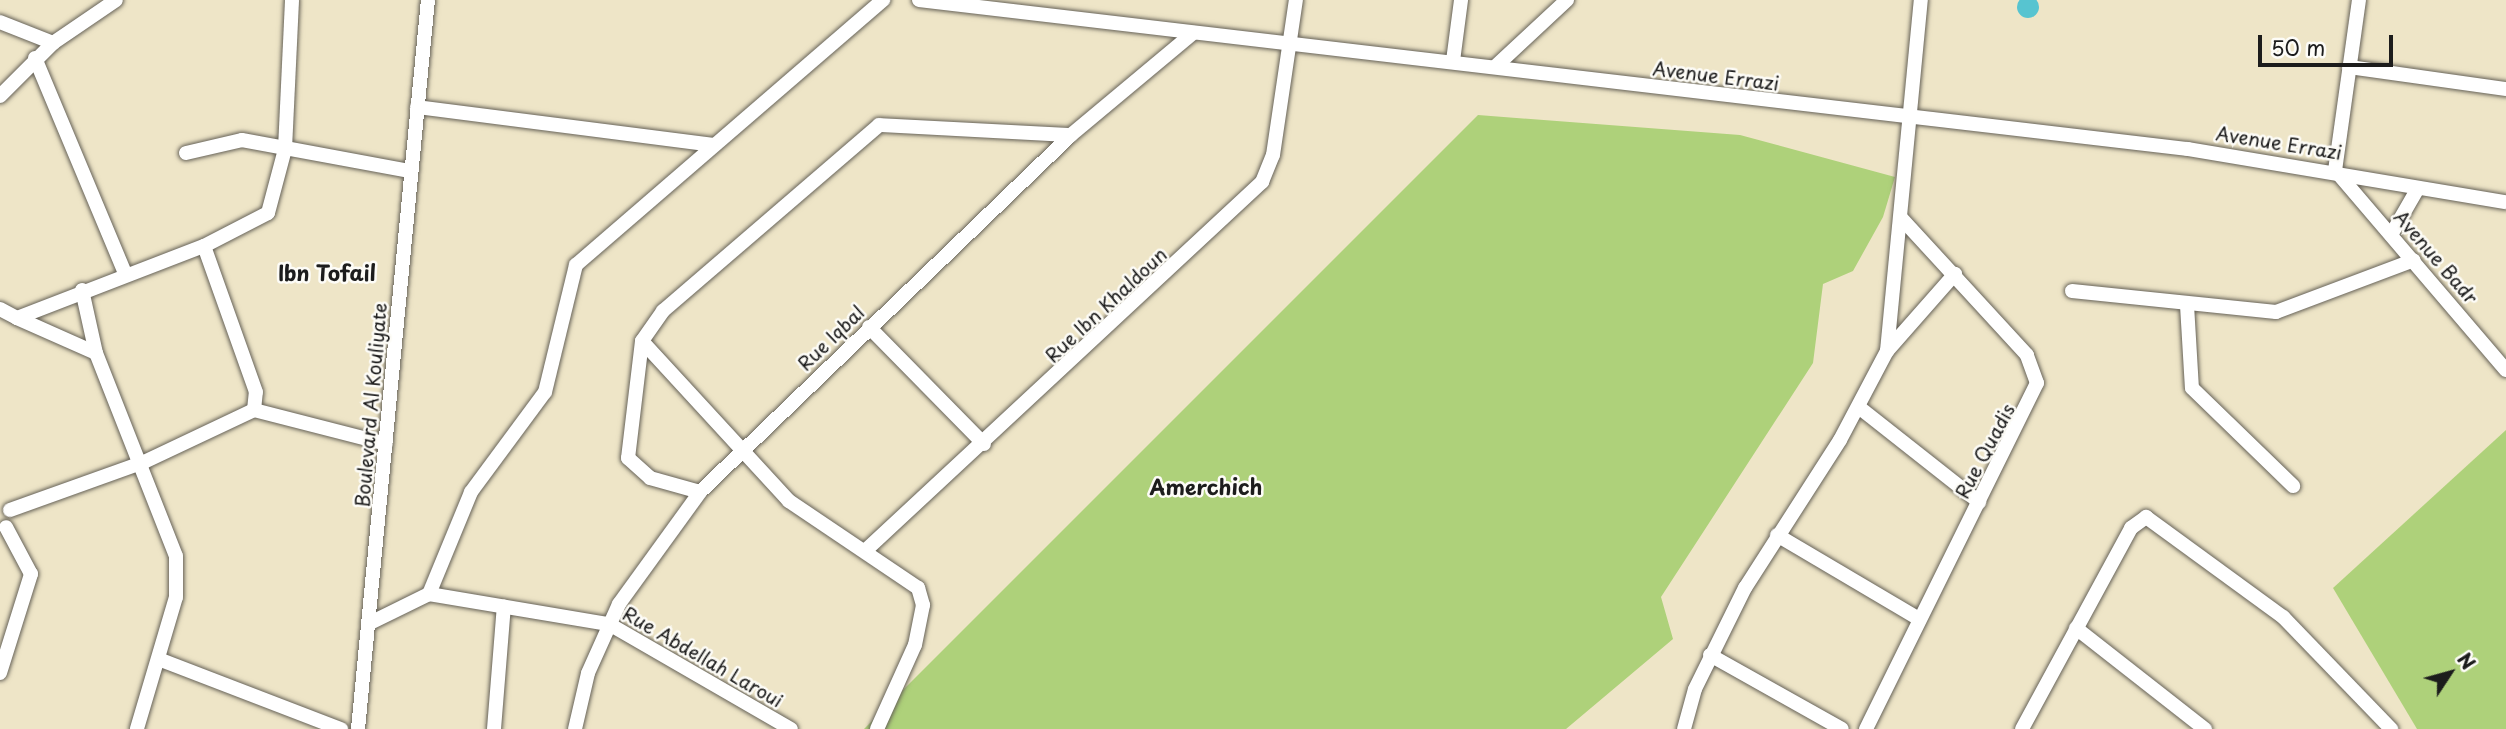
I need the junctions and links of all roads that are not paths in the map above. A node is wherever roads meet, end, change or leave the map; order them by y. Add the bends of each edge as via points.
1 (116, 0) edge
2 (292, 0) edge
3 (428, 0) edge
4 (883, 0) edge
5 (919, 0) edge
6 (1297, 0) edge
7 (1461, 0) edge
8 (1567, 0) edge
9 (1921, 0) edge
10 (2359, 0) edge
11 (0, 22) edge
12 (1193, 33) junction
13 (1292, 42) junction
14 (53, 43) junction
15 (35, 58) junction
16 (1453, 61) junction
17 (1496, 66) junction
18 (2349, 67) junction
19 (2506, 89) edge
20 (0, 96) edge
21 (417, 107) junction
22 (1907, 117) junction
23 (1071, 135) junction
24 (713, 145) junction
25 (285, 149) junction
26 (186, 153) dead end
27 (2335, 170) junction
28 (411, 172) junction
29 (2418, 188) junction
30 (2506, 202) edge
31 (1901, 218) junction
32 (2391, 235) junction
33 (204, 246) junction
34 (2414, 260) junction
35 (125, 273) junction
36 (1955, 274) junction
37 (82, 290) junction
38 (2072, 291) dead end
39 (2187, 305) junction
40 (0, 309) edge
41 (17, 318) junction
42 (869, 327) junction
43 (642, 341) junction
44 (1887, 351) junction
45 (96, 353) junction
46 (2506, 370) edge
47 (1860, 408) junction
48 (254, 410) junction
49 (386, 444) junction
50 (984, 444) junction
51 (741, 452) junction
52 (144, 462) junction
53 (2293, 486) dead end
54 (700, 492) junction
55 (1979, 502) junction
56 (5, 506) edge
57 (3, 528) edge
58 (1777, 535) junction
59 (866, 550) junction
60 (429, 594) junction
61 (504, 606) junction
62 (1919, 619) junction
63 (370, 623) junction
64 (609, 624) junction
65 (2076, 628) junction
66 (1710, 656) junction
67 (161, 660) junction
68 (0, 673) edge
69 (137, 729) edge
70 (341, 729) edge
71 (358, 729) edge
72 (494, 729) edge
73 (575, 729) edge
74 (791, 729) edge
75 (877, 729) edge
76 (1684, 729) edge
77 (1842, 729) edge
78 (1866, 729) edge
79 (2022, 729) edge
80 (2205, 729) edge
81 (2391, 729) edge

1 - 14 street
2 - 25 street
3 - 21 street, Boulevard Al Kouliyate
4 - 24 street
5 - 12 street, Avenue Errazi
6 - 13 street, Rue Ibn Khaldoun
7 - 16 street
8 - 17 street
9 - 22 street
10 - 18 street
11 - 14 street
12 - 13 street, Avenue Errazi
12 - 23 street, Rue Iqbal
13 - 16 street, Avenue Errazi
13 - 50 street, Rue Ibn Khaldoun via 1273,155 1262,182
14 - 15 street
15 - 20 street
15 - 35 street
16 - 17 street, Avenue Errazi
17 - 22 street, Avenue Errazi
18 - 19 street
18 - 27 street
21 - 24 street
21 - 28 street, Boulevard Al Kouliyate
22 - 27 street, Avenue Errazi
22 - 31 street
23 - 42 street, Rue Iqbal
23 - 43 street via 879,125 663,311
24 - 60 street via 576,265 545,392 471,492
25 - 26 street via 228,139
25 - 28 street
25 - 33 street via 268,212
27 - 29 street, Avenue Errazi
27 - 32 street, Avenue Badr
28 - 49 street, Boulevard Al Kouliyate
29 - 30 street, Avenue Errazi
29 - 32 street
31 - 36 street, Rue Quadis
31 - 44 street
32 - 34 street, Avenue Badr
33 - 35 street
33 - 48 street via 256,392
34 - 39 street via 2284,311
34 - 46 street, Avenue Badr
35 - 37 street
36 - 44 street
36 - 55 street, Rue Quadis via 2027,355 2037,383
37 - 41 street
37 - 45 street
38 - 39 street
39 - 53 street via 2192,388
40 - 41 street
41 - 45 street
42 - 50 street
42 - 51 street, Rue Iqbal
43 - 51 street
43 - 54 street via 628,458 650,478
44 - 47 street
45 - 52 street
47 - 55 street
47 - 58 street
48 - 49 street
48 - 52 street
49 - 63 street, Boulevard Al Kouliyate
50 - 59 street, Rue Ibn Khaldoun
51 - 54 street, Rue Iqbal
51 - 59 street via 789,501
52 - 56 street
52 - 67 street via 176,556 176,597
54 - 64 street, Rue Iqbal
55 - 62 street, Rue Quadis
56 - 57 street
57 - 68 street via 31,574
58 - 62 street
58 - 66 street
59 - 75 street via 905,574 923,606 911,656
60 - 61 street, Rue Abdellah Laroui
60 - 63 street
61 - 64 street, Rue Abdellah Laroui
61 - 72 street
62 - 78 street, Rue Quadis
63 - 71 street, Boulevard Al Kouliyate
64 - 73 street, Rue Iqbal via 588,673
64 - 74 street, Rue Abdellah Laroui
65 - 79 street
65 - 80 street
65 - 81 street via 2131,528 2147,517 2283,617
66 - 76 street
66 - 77 street
67 - 69 street
67 - 70 street

